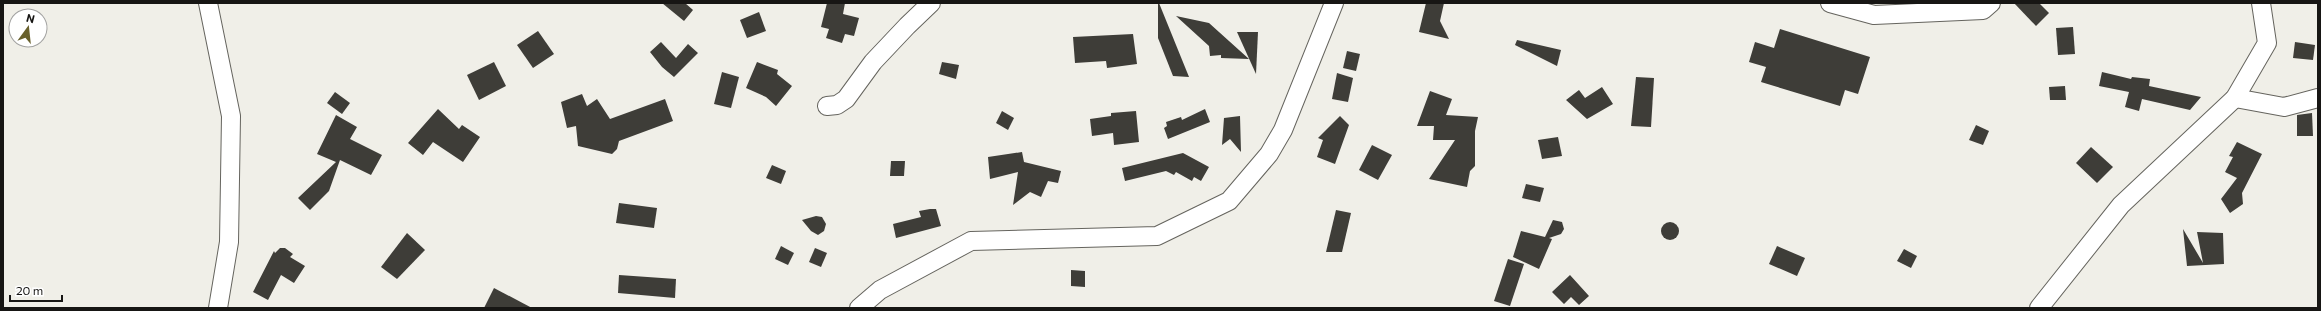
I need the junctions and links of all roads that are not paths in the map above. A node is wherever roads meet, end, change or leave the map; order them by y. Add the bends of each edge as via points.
1 (208, 3) edge
2 (931, 3) edge
3 (1334, 3) edge
4 (1830, 3) edge
5 (1991, 3) edge
6 (2261, 3) edge
7 (2235, 98) junction
8 (2318, 98) edge
9 (827, 106) dead end
10 (218, 308) edge
11 (859, 308) edge
12 (2039, 308) edge

1 - 10 street via 231,116 229,242
2 - 9 street via 873,62 846,99 837,105
3 - 11 street via 1284,130 1269,154 1229,201 1157,236 971,241 880,290
4 - 5 street via 1874,15 1983,10
6 - 7 street via 2267,43
7 - 8 street via 2284,107
7 - 12 street via 2121,205

